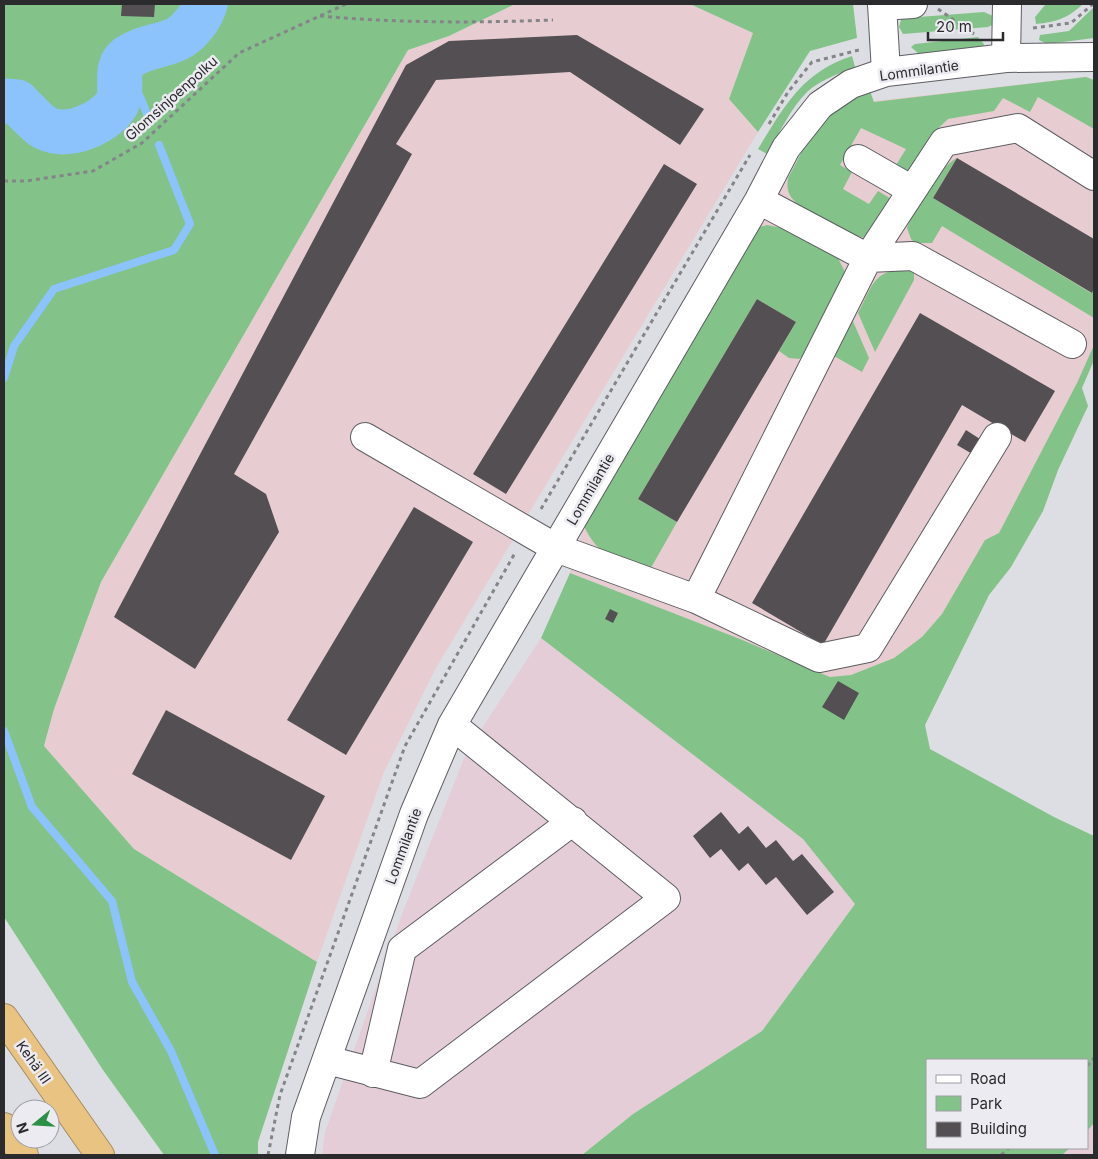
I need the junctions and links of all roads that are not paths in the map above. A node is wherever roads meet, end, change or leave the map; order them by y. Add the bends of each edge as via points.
1 (913, 4) edge
2 (1007, 4) edge
3 (882, 5) edge
4 (1094, 56) edge
5 (1006, 58) junction
6 (886, 72) junction
7 (858, 159) dead end
8 (1094, 176) edge
9 (912, 190) junction
10 (759, 200) junction
11 (868, 258) junction
12 (1072, 344) dead end
13 (366, 437) dead end
14 (997, 437) dead end
15 (556, 548) junction
16 (696, 599) junction
17 (452, 725) junction
18 (573, 821) junction
19 (4, 1018) edge
20 (326, 1060) junction
21 (373, 1073) junction
22 (4, 1127) edge
23 (24, 1155) edge
24 (100, 1155) edge
25 (300, 1155) edge

1 - 3 street
2 - 5 street
3 - 6 street
4 - 5 street, Lommilantie
5 - 6 street, Lommilantie
6 - 10 street, Lommilantie via 850,84 820,105 786,148
7 - 9 street
8 - 9 street via 1018,128 944,142
9 - 11 street
10 - 11 street
10 - 15 street, Lommilantie
11 - 12 street via 913,256
11 - 16 street
13 - 15 street
14 - 16 street via 868,648 819,658
15 - 16 street
15 - 17 street, Lommilantie
17 - 18 street
17 - 20 street, Lommilantie via 414,814
18 - 21 street via 402,949
18 - 21 street via 666,898 420,1084
19 - 24 highway, Kehä III
20 - 21 street
20 - 25 street, Lommilantie via 306,1117
22 - 23 highway

